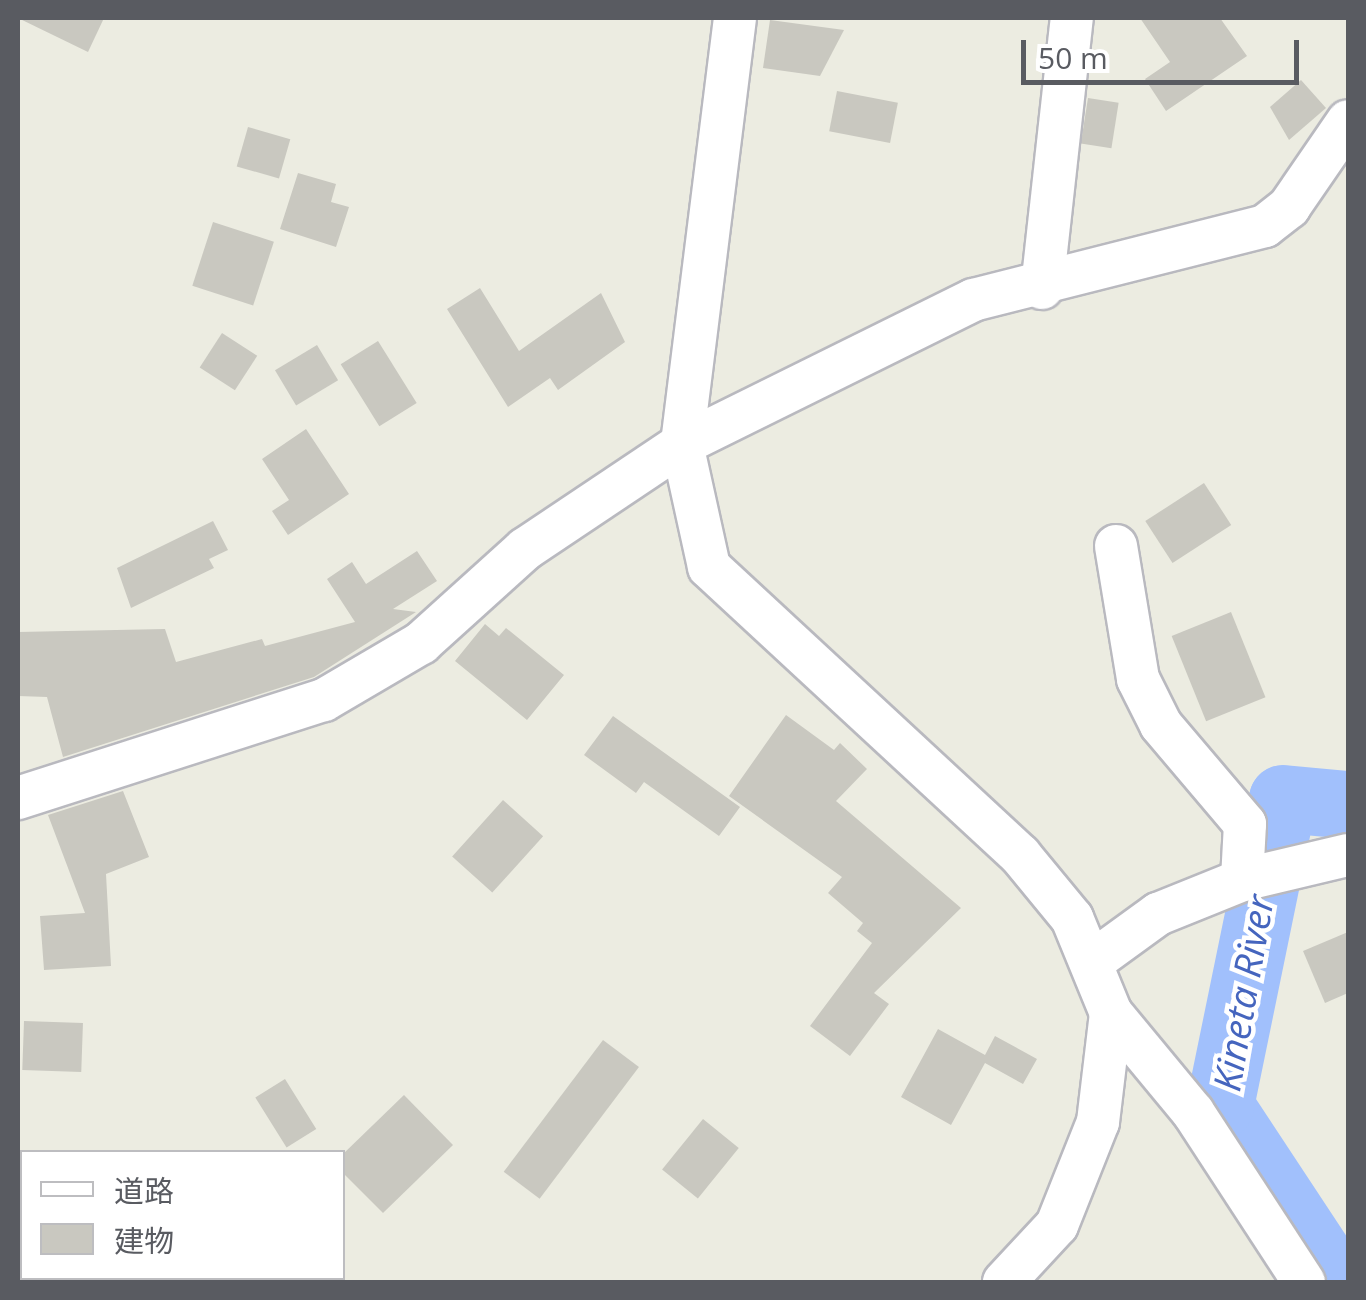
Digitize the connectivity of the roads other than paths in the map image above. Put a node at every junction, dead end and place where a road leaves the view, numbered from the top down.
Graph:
1 (736, 18) edge
2 (1072, 18) edge
3 (1348, 121) edge
4 (1042, 288) junction
5 (682, 444) junction
6 (1116, 546) dead end
7 (18, 798) edge
8 (1348, 855) edge
9 (1259, 875) junction
10 (1096, 959) junction
11 (1111, 1013) junction
12 (1004, 1282) edge
13 (1303, 1282) edge

1 - 5 street
2 - 4 street
3 - 4 street
4 - 5 street
5 - 7 street
5 - 10 street
6 - 9 street
8 - 9 street
9 - 10 street
10 - 11 street
11 - 12 street
11 - 13 street

